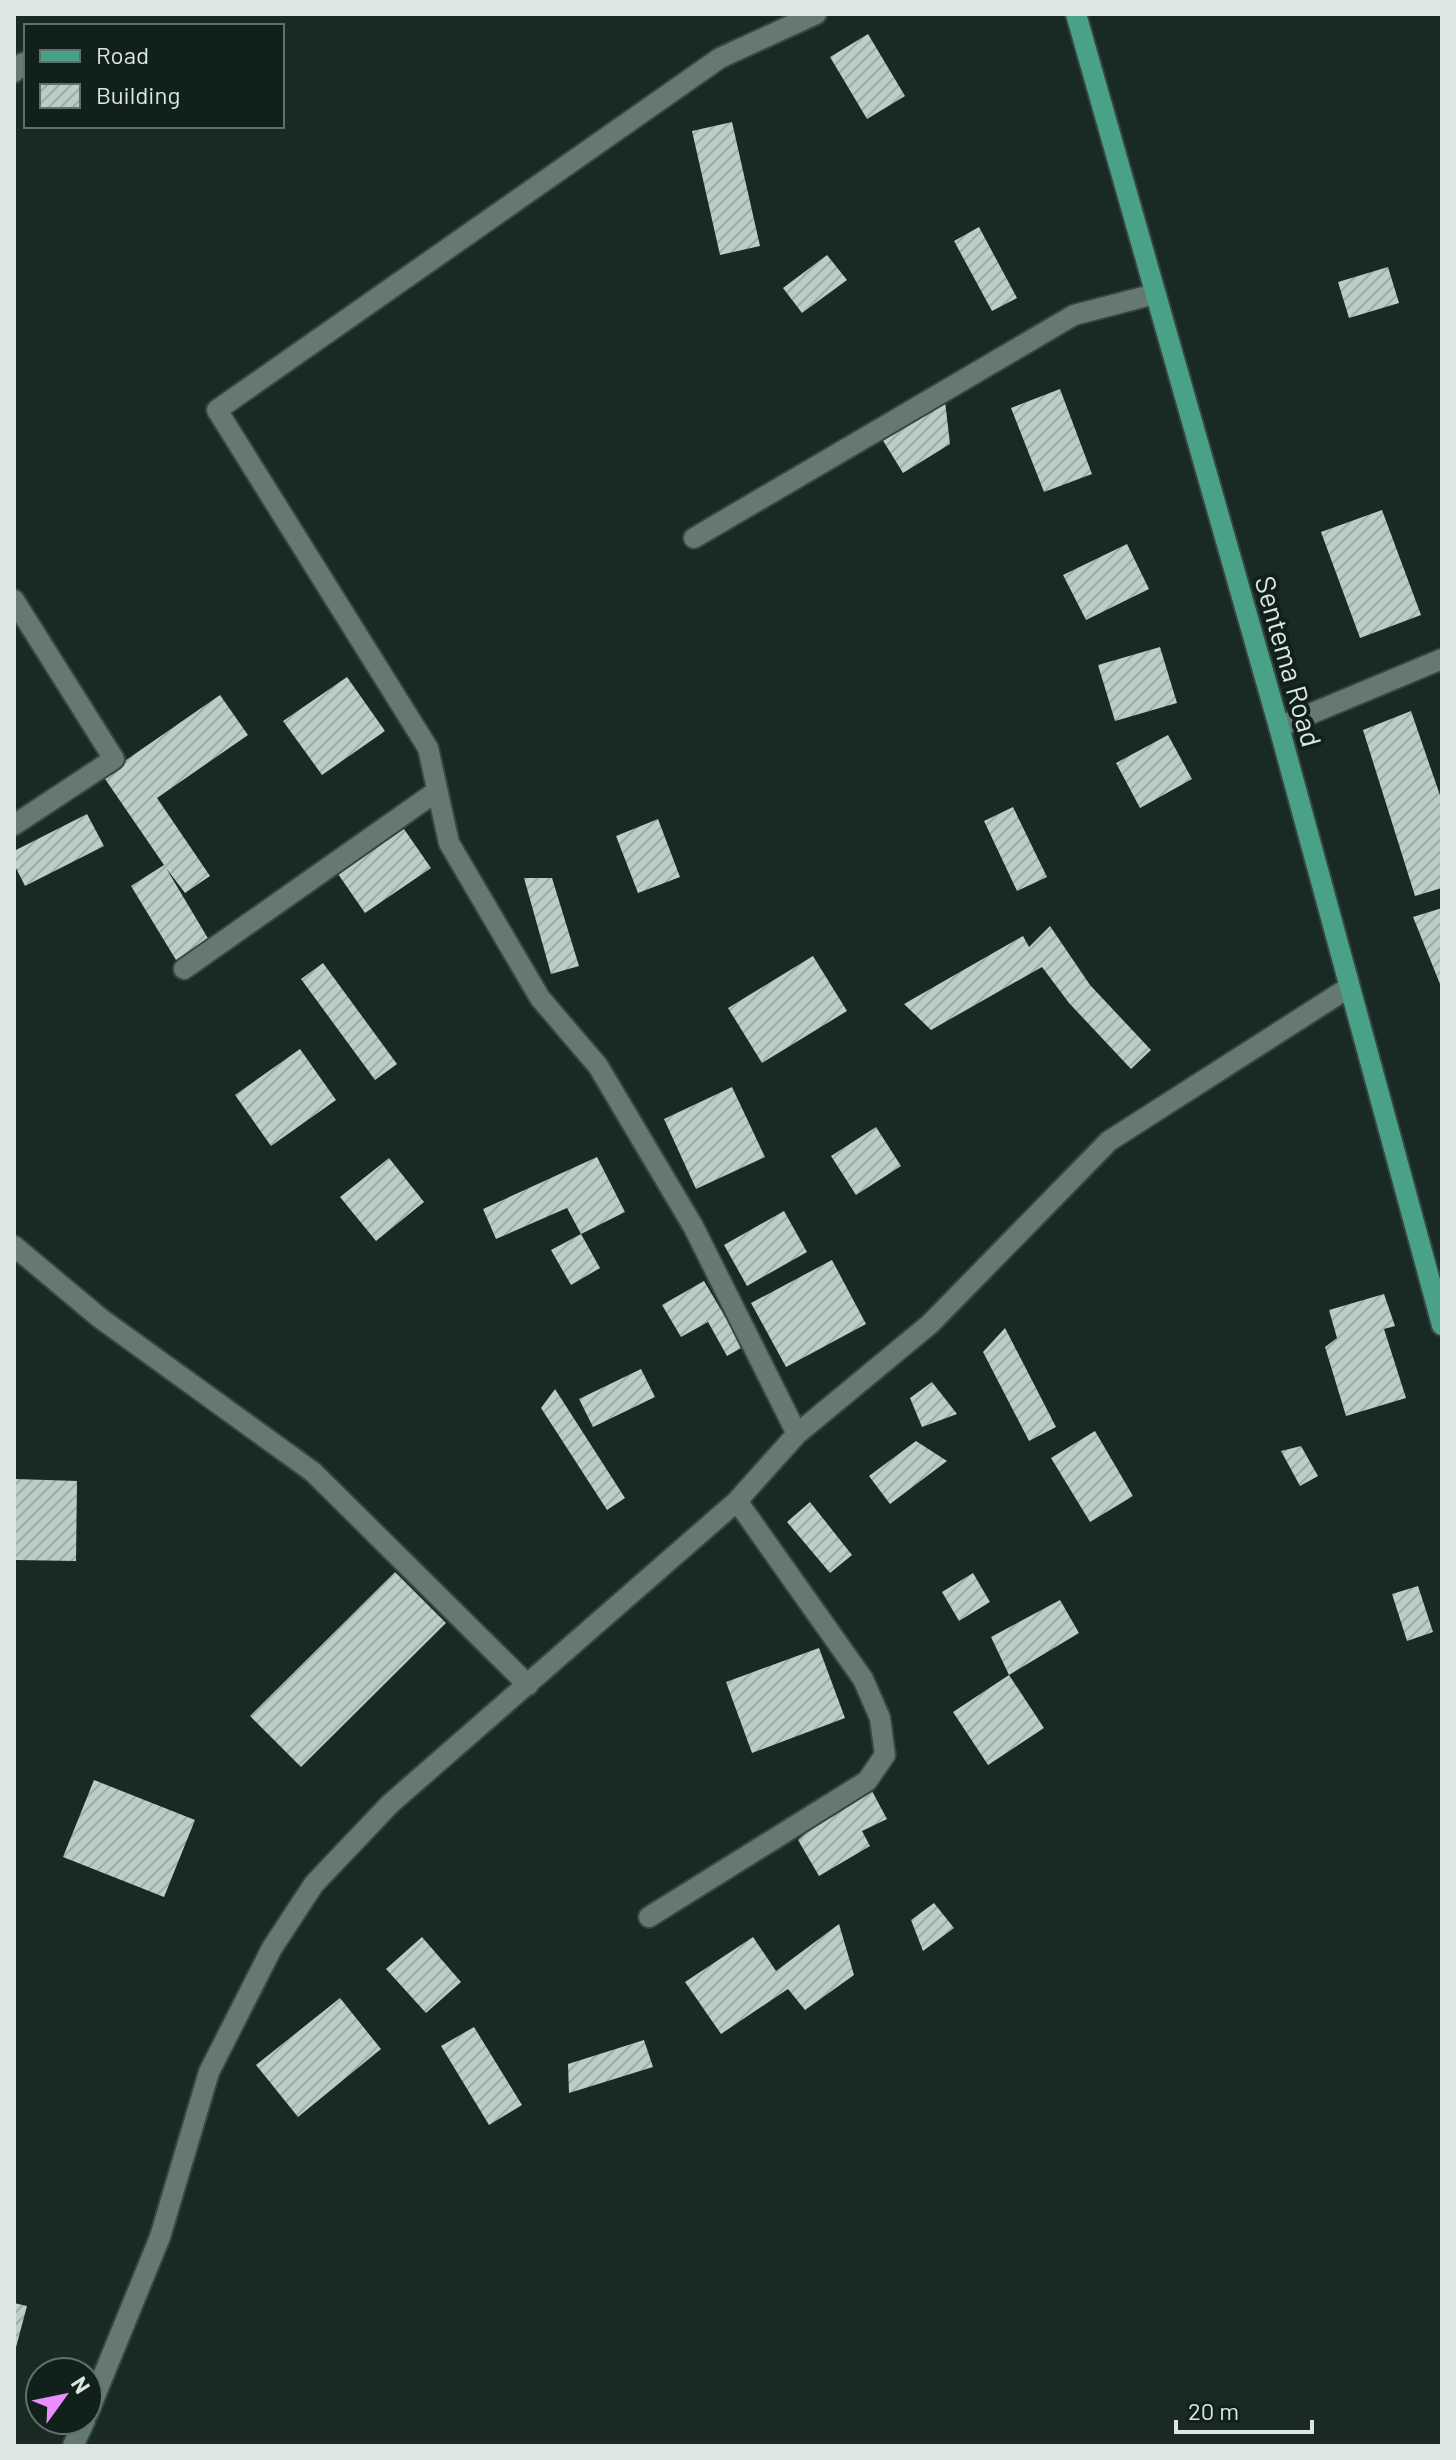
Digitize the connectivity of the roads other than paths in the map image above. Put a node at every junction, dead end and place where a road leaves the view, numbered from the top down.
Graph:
1 (816, 14) edge
2 (1076, 14) edge
3 (1155, 294) junction
4 (694, 538) dead end
5 (14, 600) edge
6 (1442, 659) edge
7 (1279, 727) junction
8 (437, 791) junction
9 (14, 825) edge
10 (184, 969) dead end
11 (1348, 988) junction
12 (14, 1246) edge
13 (1442, 1325) edge
14 (797, 1434) junction
15 (737, 1501) junction
16 (528, 1685) junction
17 (649, 1917) dead end
18 (104, 2374) edge

1 - 8 street
2 - 3 main road, Sentema Road
3 - 4 street
3 - 7 main road, Sentema Road
5 - 9 street
6 - 7 street
7 - 11 main road, Sentema Road
8 - 10 street
8 - 14 street
11 - 13 main road, Sentema Road
11 - 14 street
12 - 16 street
14 - 15 street
15 - 16 street
15 - 17 street
16 - 18 street

